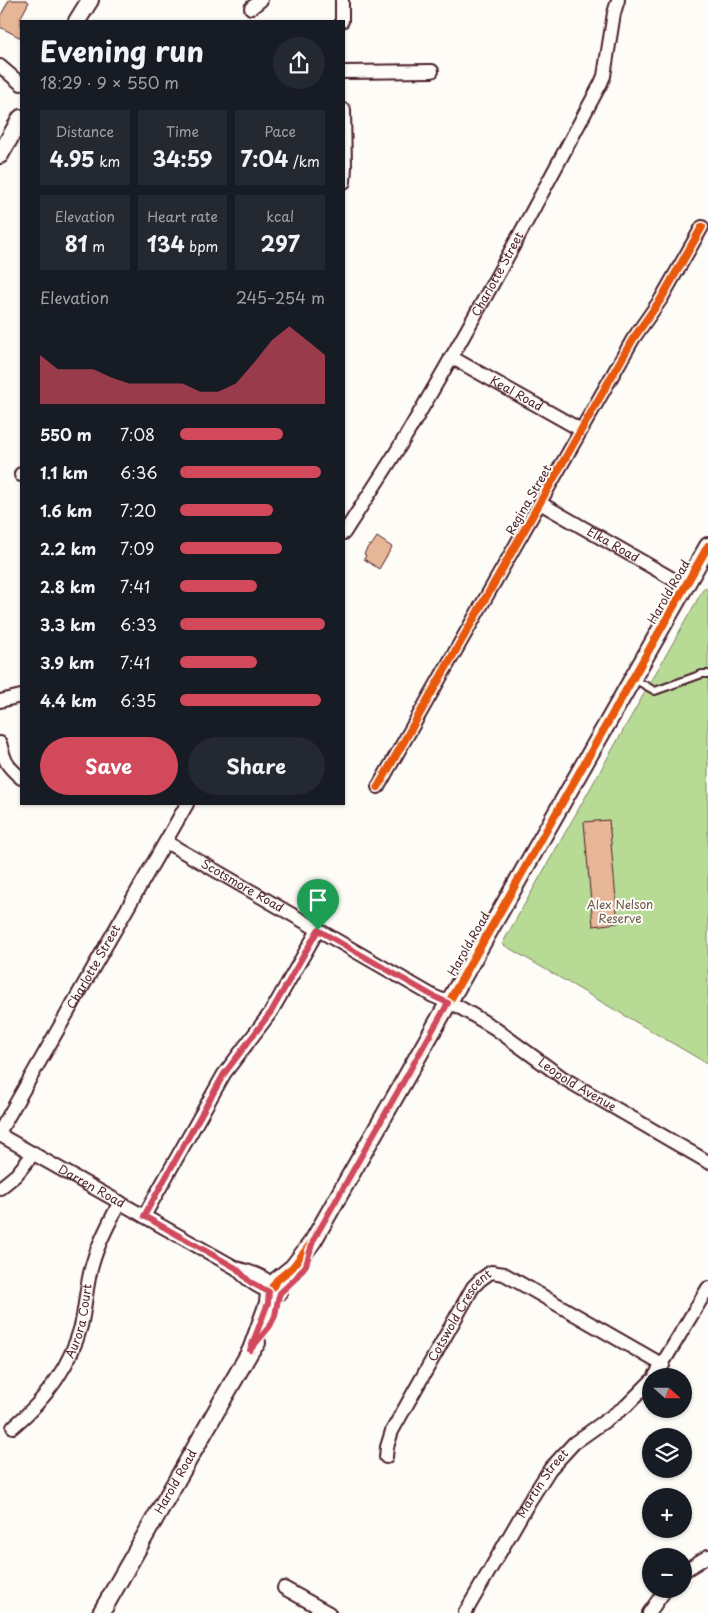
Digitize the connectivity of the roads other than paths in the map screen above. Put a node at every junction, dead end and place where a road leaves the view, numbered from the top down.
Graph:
1 (90, 0) edge
2 (261, 0) edge
3 (342, 0) edge
4 (618, 0) edge
5 (251, 8) dead end
6 (79, 20) edge
7 (342, 20) edge
8 (0, 65) edge
9 (432, 71) dead end
10 (345, 72) edge
11 (20, 73) edge
12 (20, 83) edge
13 (20, 120) edge
14 (0, 155) edge
15 (702, 227) dead end
16 (452, 356) junction
17 (581, 430) junction
18 (540, 503) junction
19 (345, 531) edge
20 (708, 546) edge
21 (686, 586) junction
22 (708, 674) edge
23 (633, 678) junction
24 (20, 696) edge
25 (0, 701) edge
26 (0, 743) edge
27 (20, 777) edge
28 (378, 787) dead end
29 (186, 805) edge
30 (166, 842) junction
31 (318, 930) junction
32 (448, 1003) junction
33 (0, 1133) edge
34 (34, 1154) junction
35 (708, 1162) edge
36 (0, 1188) edge
37 (120, 1202) junction
38 (144, 1216) junction
39 (708, 1288) edge
40 (274, 1290) junction
41 (663, 1365) junction
42 (661, 1368) edge
43 (642, 1390) edge
44 (13, 1427) dead end
45 (386, 1457) dead end
46 (708, 1556) edge
47 (692, 1566) edge
48 (284, 1588) dead end
49 (660, 1598) edge
50 (101, 1613) edge
51 (329, 1613) edge
52 (465, 1613) edge
53 (649, 1613) edge

1 - 6 street
2 - 5 street
3 - 7 street
4 - 16 street, Charlotte Street
8 - 11 street
8 - 12 street
9 - 10 street
13 - 14 street
15 - 17 street, Regina Street
16 - 17 street, Keal Road
16 - 19 street, Charlotte Street
17 - 18 street, Regina Street
18 - 21 street, Elka Road
18 - 28 street, Regina Street
20 - 21 street, Harold Road
21 - 23 street, Harold Road
22 - 23 lane
23 - 32 street, Harold Road
24 - 25 street
26 - 27 street
29 - 30 street, Charlotte Street
30 - 31 street, Scotsmore Road
30 - 33 street, Charlotte Street
31 - 32 street, Scotsmore Road
31 - 38 street
32 - 35 street, Leopold Avenue
32 - 40 street, Harold Road
33 - 34 street, Darren Road
34 - 36 street
34 - 37 street, Darren Road
37 - 38 street, Darren Road
37 - 44 street, Aurora Court
38 - 40 street, Darren Road
39 - 41 street
40 - 50 street, Harold Road
41 - 42 street
41 - 45 street, Cotswold Crescent
43 - 52 street, Martin Street
46 - 47 street
48 - 51 street
49 - 53 street

